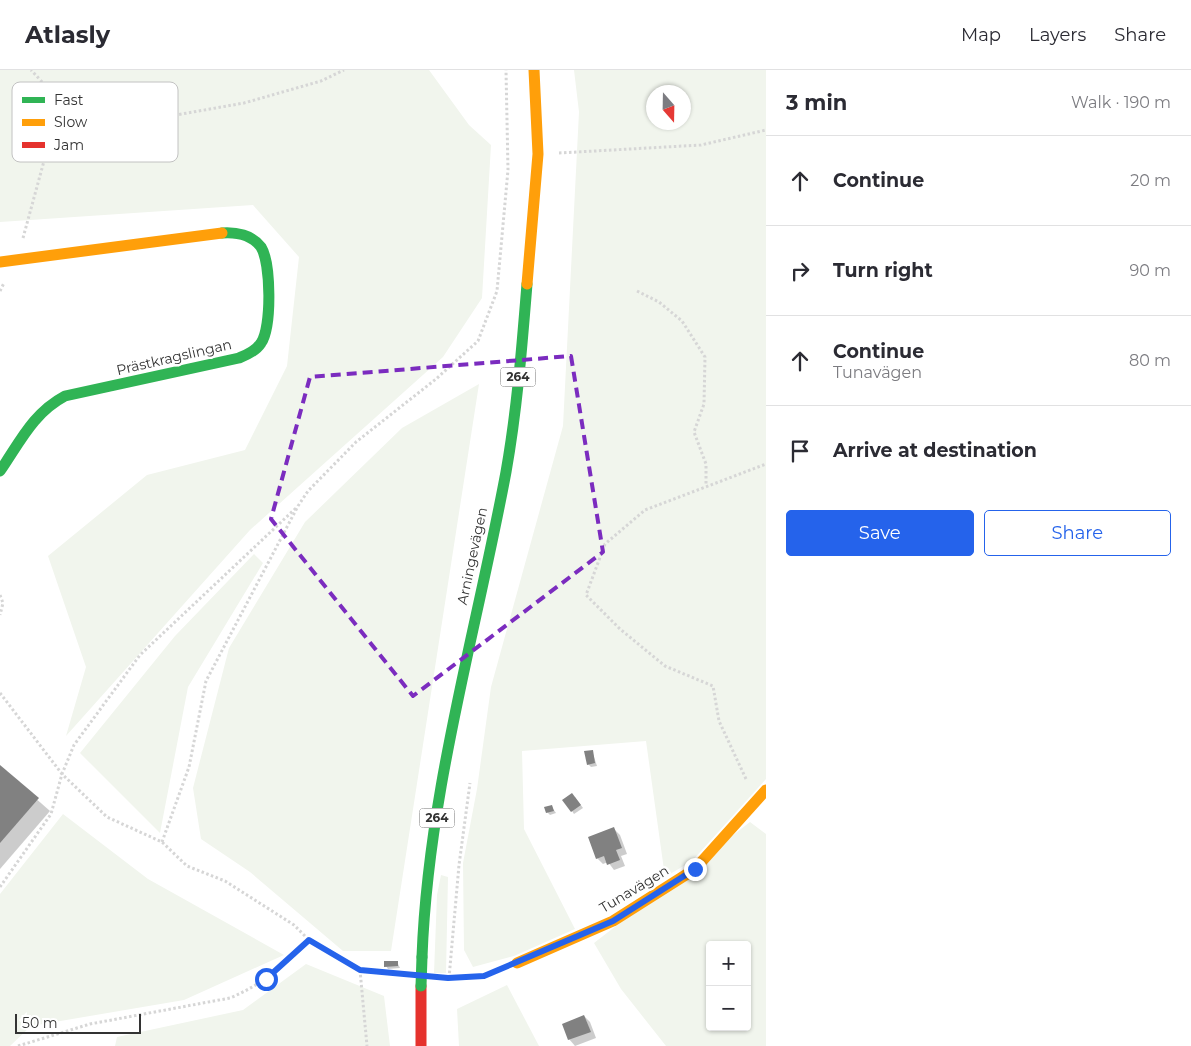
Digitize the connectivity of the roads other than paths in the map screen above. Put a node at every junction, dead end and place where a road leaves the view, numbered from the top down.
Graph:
1 (534, 70) edge
2 (0, 262) edge
3 (0, 472) edge
4 (766, 790) edge
5 (517, 963) road end
6 (421, 1046) edge

1 - 6 main road, Arningevägen / 264, bridge
2 - 3 main road, Prästkragslingan
4 - 5 main road, Tunavägen

